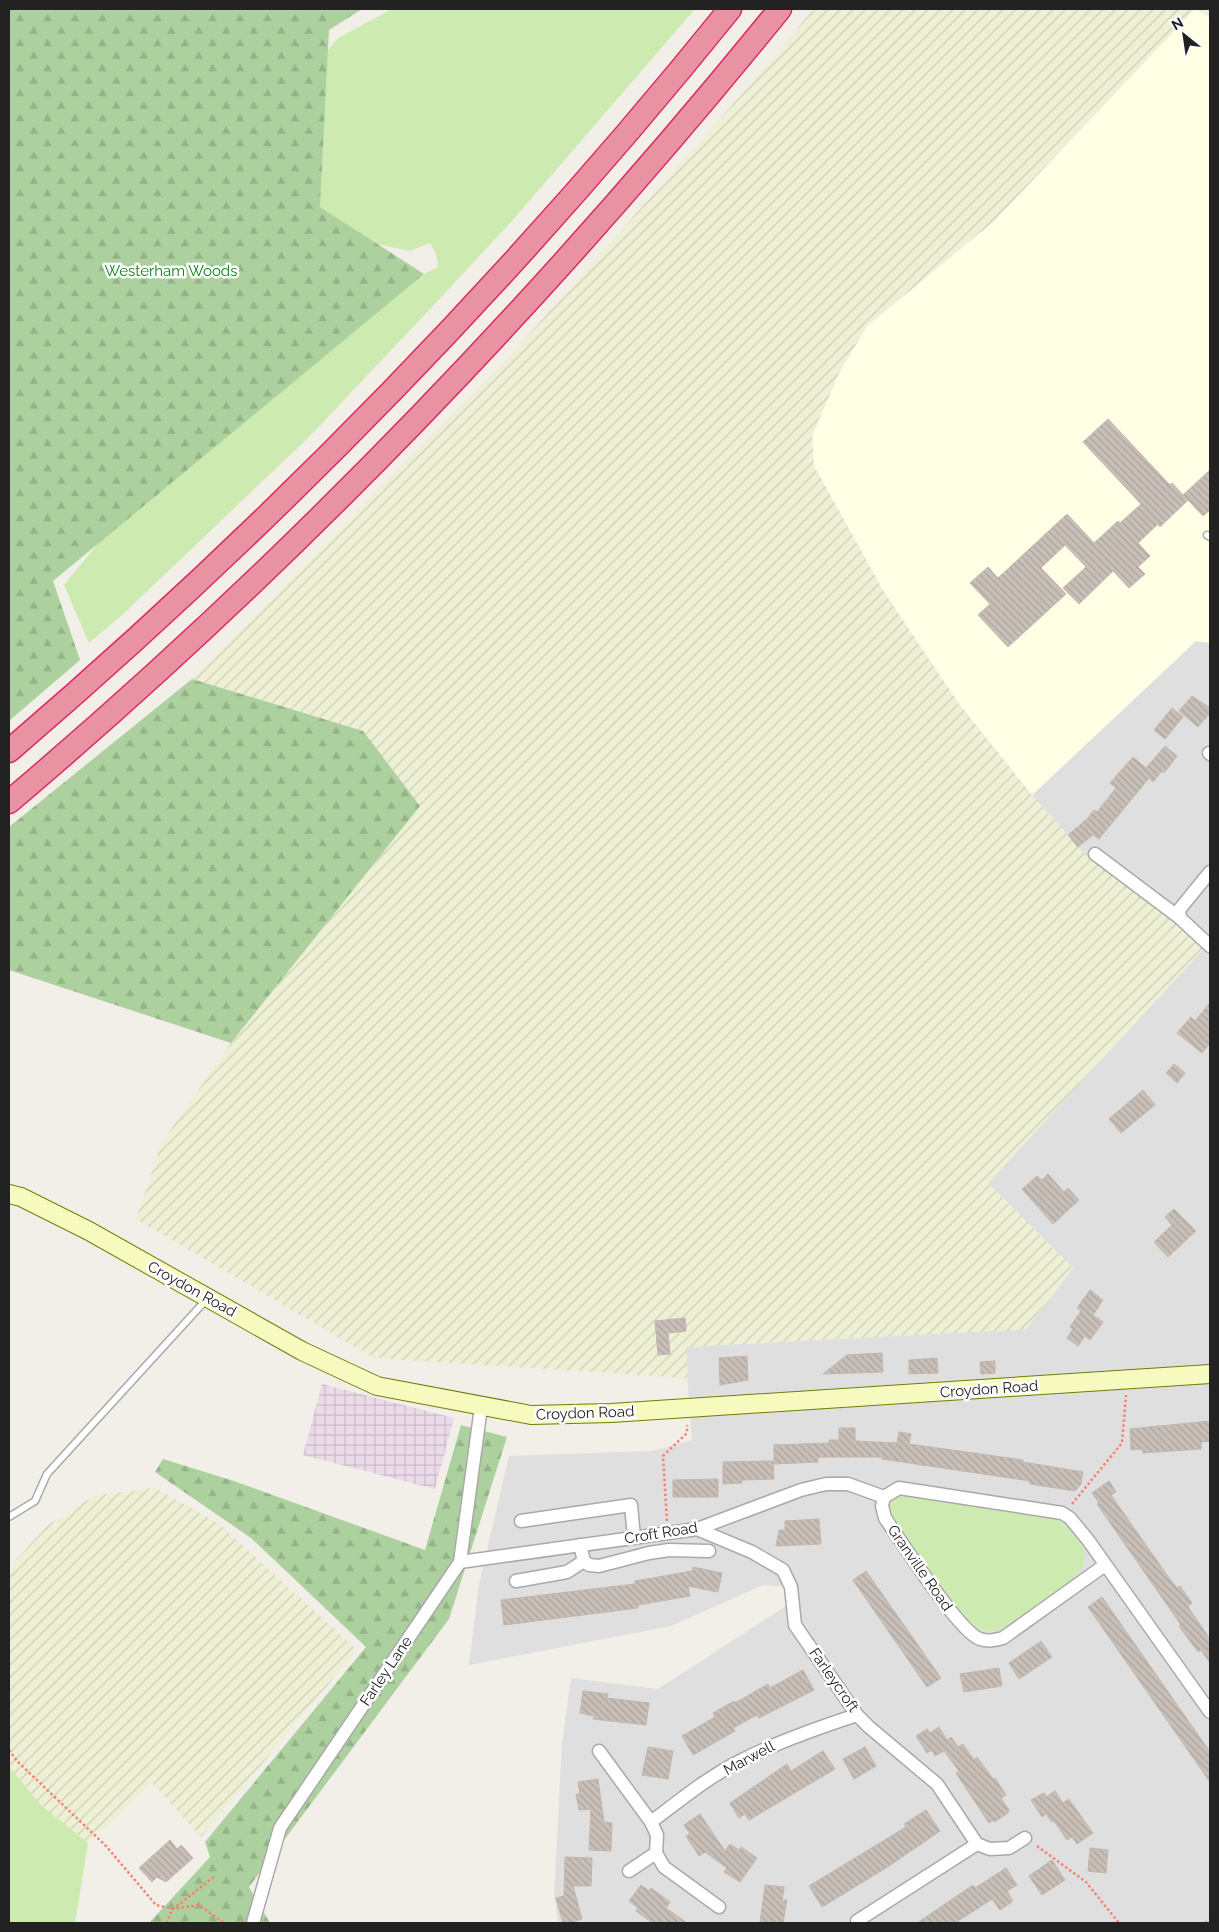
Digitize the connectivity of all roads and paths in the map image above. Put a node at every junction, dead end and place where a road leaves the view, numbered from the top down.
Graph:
1 (730, 9) edge
2 (780, 9) edge
3 (9, 751) edge
4 (9, 802) edge
5 (1094, 854) dead end
6 (1210, 872) edge
7 (1180, 918) junction
8 (1210, 946) edge
9 (9, 1194) edge
10 (208, 1298) junction
11 (1210, 1374) edge
12 (1126, 1380) junction
13 (481, 1407) junction
14 (687, 1408) junction
15 (884, 1497) junction
16 (1063, 1514) junction
17 (9, 1517) edge
18 (520, 1521) dead end
19 (698, 1529) junction
20 (668, 1531) junction
21 (634, 1537) junction
22 (580, 1545) junction
23 (709, 1551) dead end
24 (584, 1561) junction
25 (460, 1562) junction
26 (1105, 1565) junction
27 (516, 1581) dead end
28 (1210, 1712) edge
29 (857, 1714) junction
30 (9, 1750) edge
31 (599, 1751) dead end
32 (651, 1822) junction
33 (1025, 1838) joint
34 (977, 1844) junction
35 (656, 1853) junction
36 (630, 1871) dead end
37 (215, 1876) dead end
38 (719, 1908) dead end
39 (173, 1909) junction
40 (1210, 1920) edge
41 (857, 1921) dead end
42 (166, 1923) edge
43 (224, 1923) edge
44 (253, 1923) edge
45 (1119, 1923) edge
46 (1205, 1923) edge

1 - 3 highway
2 - 4 highway
5 - 7 street
6 - 7 street
7 - 8 street
9 - 10 main road, Croydon Road
10 - 13 main road, Croydon Road
10 - 17 lane
11 - 12 main road, Croydon Road
12 - 14 main road, Croydon Road
12 - 16 path
13 - 14 main road, Croydon Road
13 - 25 street, Farley Lane
14 - 20 path
15 - 16 street
15 - 19 street, Croft Road
15 - 26 street, Granville Road
16 - 26 street
18 - 21 street
19 - 20 street, Croft Road
19 - 29 street, Farleycroft
20 - 21 street, Croft Road
21 - 22 street, Croft Road
22 - 24 street
22 - 25 street, Croft Road
23 - 24 street
24 - 27 street
25 - 44 street, Farley Lane
26 - 28 street
29 - 32 street, Marwell
29 - 34 street, Farleycroft
30 - 39 path
31 - 32 street
32 - 35 street
33 - 34 street
33 - 45 path
34 - 41 street
35 - 36 street
35 - 38 street
37 - 39 path
39 - 42 path
39 - 43 path
40 - 46 path

